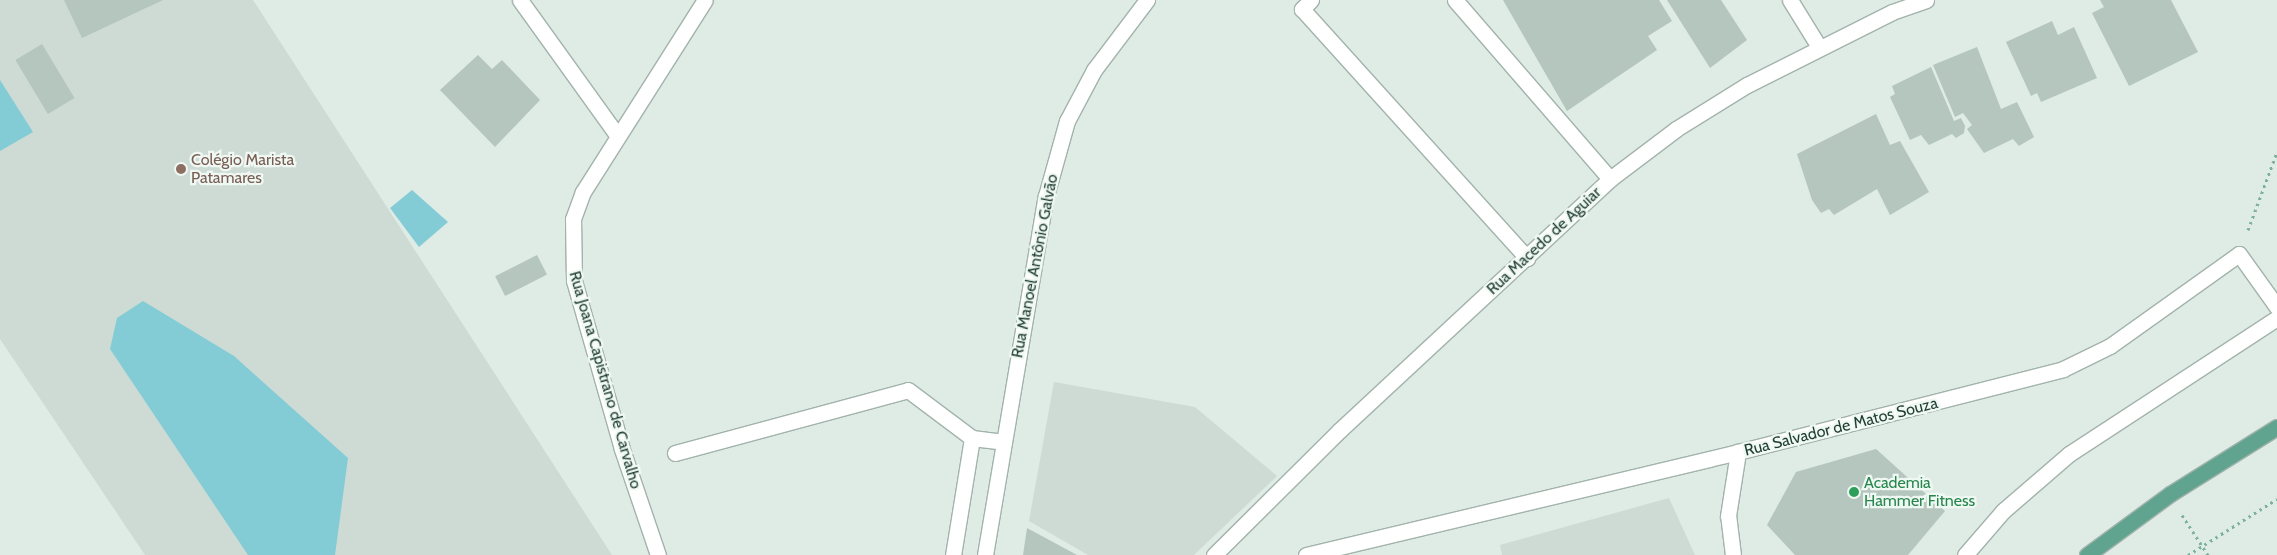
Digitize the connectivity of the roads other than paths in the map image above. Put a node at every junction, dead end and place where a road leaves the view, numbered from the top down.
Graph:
1 (520, 0) edge
2 (705, 0) edge
3 (1147, 0) edge
4 (1311, 0) edge
5 (1455, 0) edge
6 (1790, 0) edge
7 (1926, 0) edge
8 (1819, 47) junction
9 (618, 135) junction
10 (1610, 179) junction
11 (1526, 258) junction
12 (2277, 307) edge
13 (2277, 318) edge
14 (2277, 427) edge
15 (972, 438) junction
16 (1004, 442) junction
17 (1738, 452) junction
18 (675, 453) dead end
19 (658, 555) edge
20 (953, 555) edge
21 (985, 555) edge
22 (1214, 555) edge
23 (1306, 555) edge
24 (1733, 555) edge
25 (1965, 555) edge
26 (2088, 555) edge

1 - 9 street
2 - 9 street, Rua Joana Capistrano de Carvalho
3 - 16 street, Rua Manoel Antônio Galvão
4 - 11 street
5 - 10 street
6 - 8 street
7 - 8 street, Rua Macedo de Aguiar
8 - 10 street, Rua Macedo de Aguiar
9 - 19 street, Rua Joana Capistrano de Carvalho
10 - 11 street, Rua Macedo de Aguiar
11 - 22 street, Rua Macedo de Aguiar
12 - 17 street, Rua Salvador de Matos Souza
13 - 25 street
14 - 26 main road
15 - 16 street
15 - 18 street
15 - 20 street
16 - 21 street, Rua Manoel Antônio Galvão
17 - 23 street, Rua Salvador de Matos Souza
17 - 24 street

